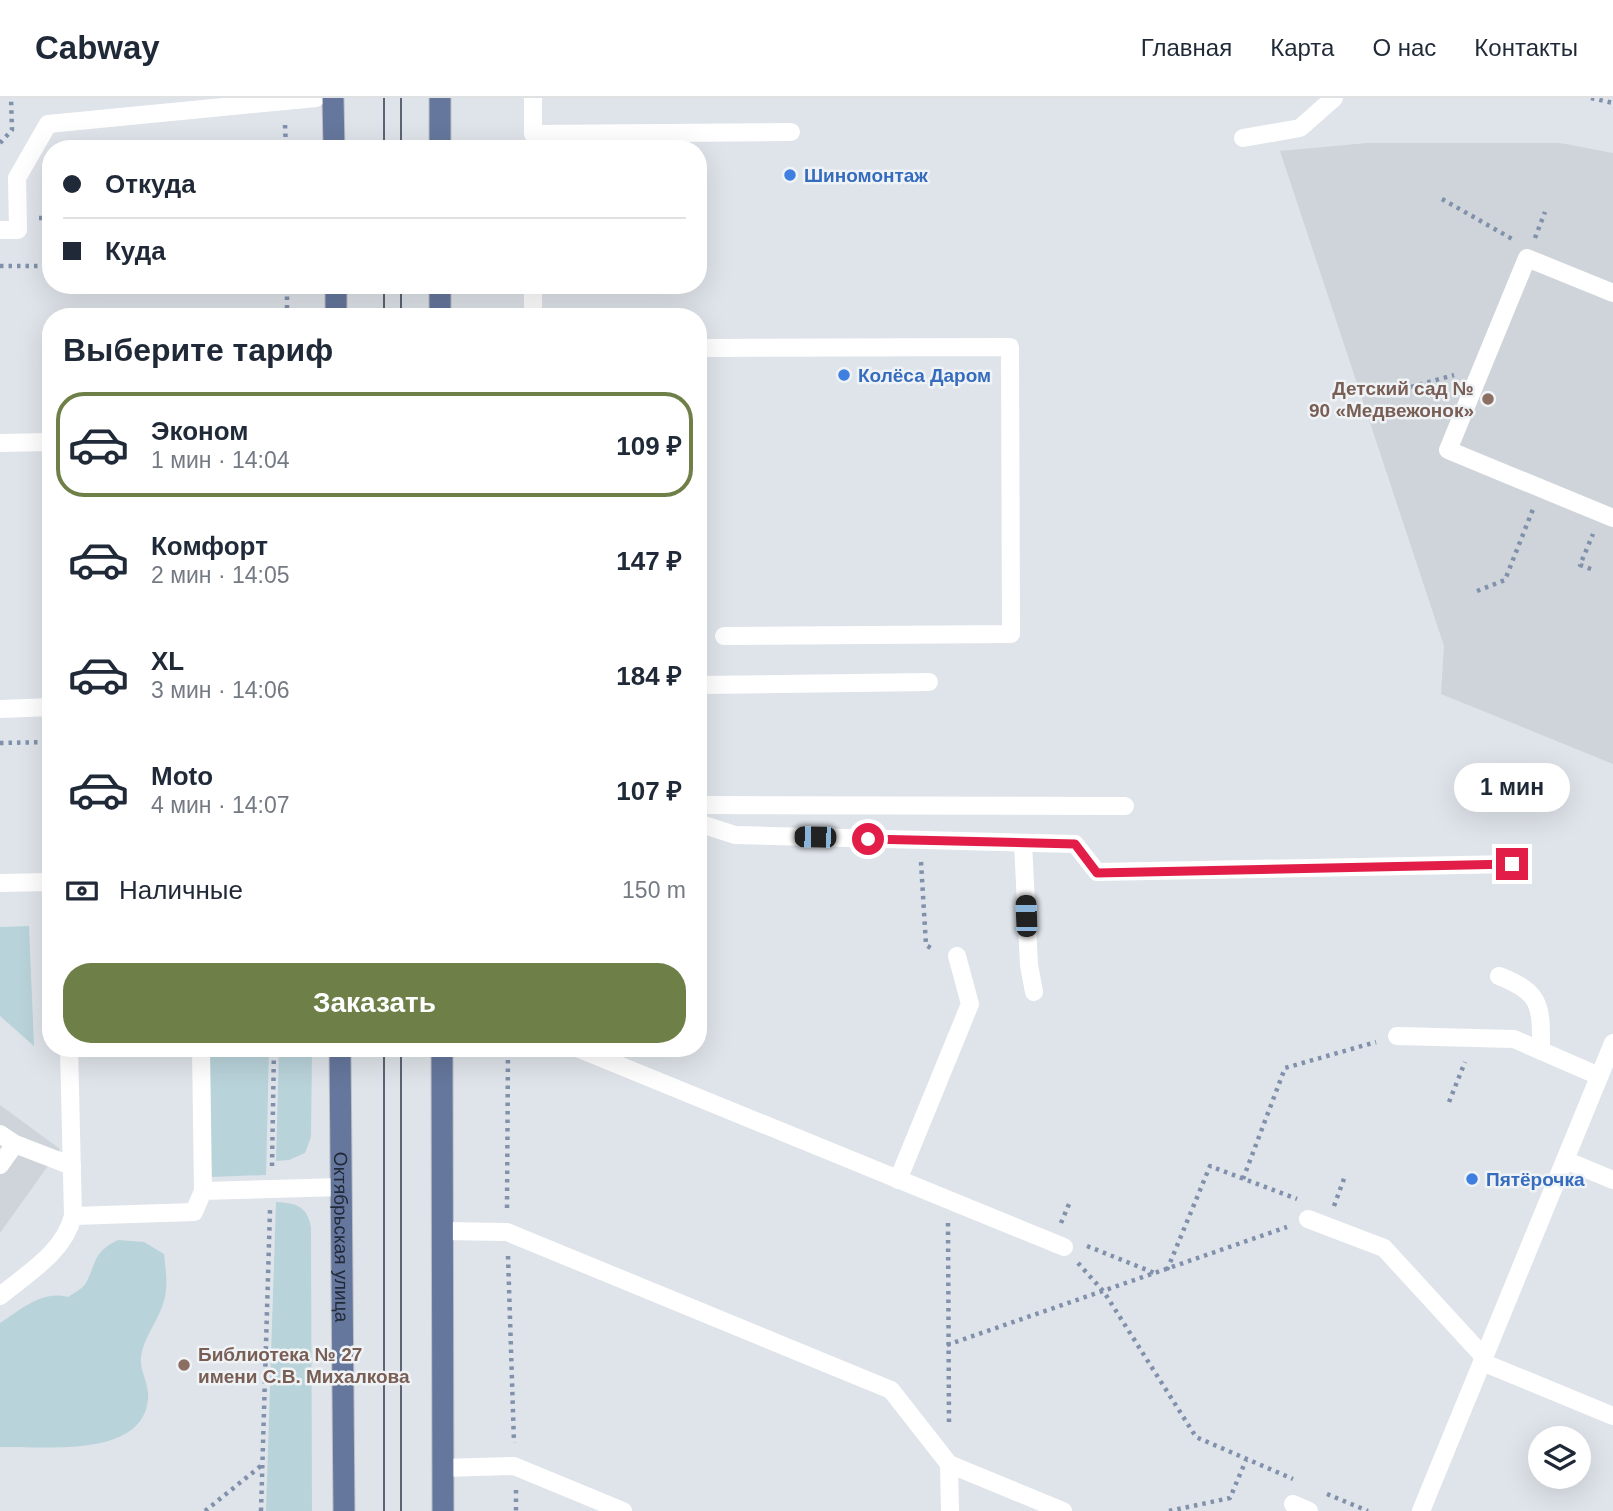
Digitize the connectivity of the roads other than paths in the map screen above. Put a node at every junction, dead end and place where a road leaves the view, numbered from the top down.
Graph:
1 (316, 98) edge
2 (333, 98) edge
3 (440, 98) edge
4 (533, 98) edge
5 (1334, 98) edge
6 (139, 106) edge
7 (791, 132) dead end
8 (1244, 138) dead end
9 (334, 140) edge
10 (440, 140) edge
11 (533, 140) edge
12 (562, 140) edge
13 (8, 178) edge
14 (0, 230) edge
15 (1613, 293) edge
16 (707, 348) edge
17 (42, 442) edge
18 (0, 443) edge
19 (1607, 516) edge
20 (724, 636) dead end
21 (929, 682) dead end
22 (707, 685) edge
23 (42, 707) edge
24 (0, 709) edge
25 (707, 805) edge
26 (1125, 806) dead end
27 (707, 826) edge
28 (1023, 843) junction
29 (1512, 864) dead end
30 (42, 882) edge
31 (0, 883) edge
32 (957, 956) road end
33 (1499, 976) dead end
34 (1034, 992) dead end
35 (1397, 1037) road end
36 (1613, 1043) edge
37 (1541, 1051) junction
38 (69, 1057) edge
39 (201, 1057) edge
40 (340, 1057) edge
41 (442, 1057) edge
42 (599, 1057) edge
43 (1599, 1076) junction
44 (7, 1139) edge
45 (1566, 1160) junction
46 (0, 1165) edge
47 (72, 1166) junction
48 (898, 1180) junction
49 (1613, 1180) edge
50 (341, 1187) junction
51 (203, 1191) junction
52 (1307, 1211) road end
53 (73, 1216) junction
54 (442, 1231) junction
55 (1064, 1247) dead end
56 (0, 1296) edge
57 (1483, 1359) junction
58 (1613, 1416) edge
59 (949, 1464) junction
60 (443, 1468) junction
61 (344, 1511) edge
62 (443, 1511) edge
63 (623, 1511) edge
64 (950, 1511) edge
65 (1063, 1511) edge
66 (1421, 1511) edge

1 - 6 lane
2 - 9 main road
3 - 10 main road
4 - 11 lane
5 - 8 lane
6 - 13 lane
7 - 12 lane
13 - 14 lane
15 - 19 lane
16 - 20 lane
17 - 18 lane
21 - 22 lane
23 - 24 lane
25 - 26 lane
27 - 28 lane
28 - 29 lane
28 - 34 lane
30 - 31 lane
32 - 48 lane
33 - 37 lane
35 - 37 lane
36 - 43 lane
37 - 43 lane
38 - 47 lane
39 - 51 lane
40 - 50 main road, Октябрьская улица
41 - 54 main road
42 - 48 lane
43 - 45 lane
44 - 46 lane
44 - 47 lane
45 - 49 lane
45 - 57 lane
47 - 53 lane
48 - 55 lane
50 - 51 lane
50 - 61 main road, Октябрьская улица
51 - 53 lane
52 - 57 lane
53 - 56 lane
54 - 59 lane
54 - 60 main road
57 - 58 lane
57 - 66 lane
59 - 64 lane
59 - 65 lane
60 - 62 main road
60 - 63 lane

